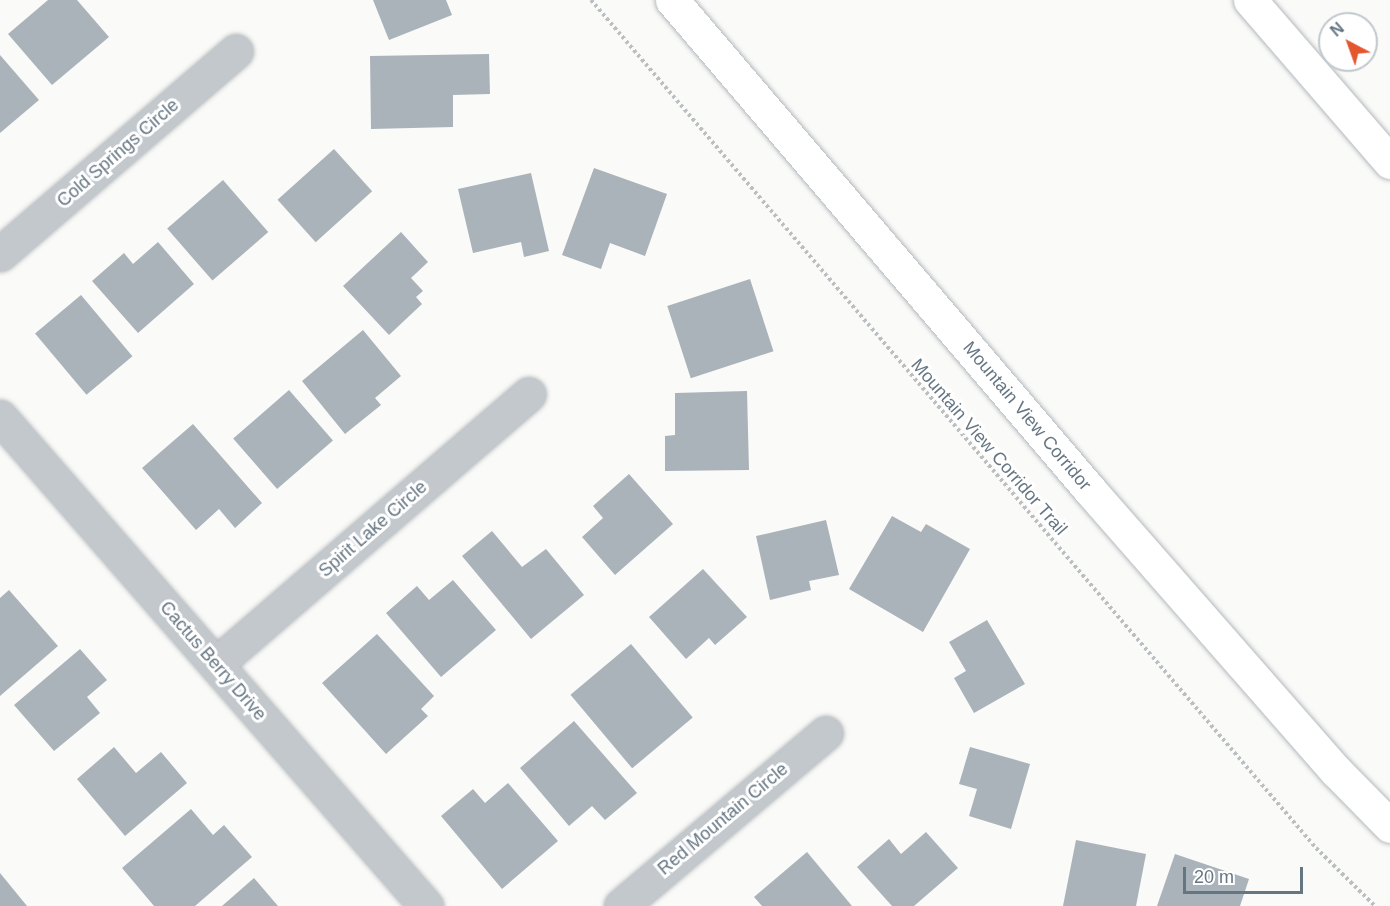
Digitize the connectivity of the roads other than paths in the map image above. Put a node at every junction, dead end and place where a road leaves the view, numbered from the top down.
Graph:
1 (672, 0) edge
2 (1250, 0) edge
3 (236, 51) dead end
4 (1390, 162) edge
5 (0, 254) edge
6 (530, 394) dead end
7 (0, 417) edge
8 (216, 664) junction
9 (826, 733) dead end
10 (1390, 826) edge
11 (426, 906) edge
12 (621, 906) edge

1 - 10 highway, Mountain View Corridor
2 - 4 highway
3 - 5 street, Cold Springs Circle
6 - 8 street, Spirit Lake Circle
7 - 8 street, Cactus Berry Drive
8 - 11 street, Cactus Berry Drive
9 - 12 street, Red Mountain Circle

